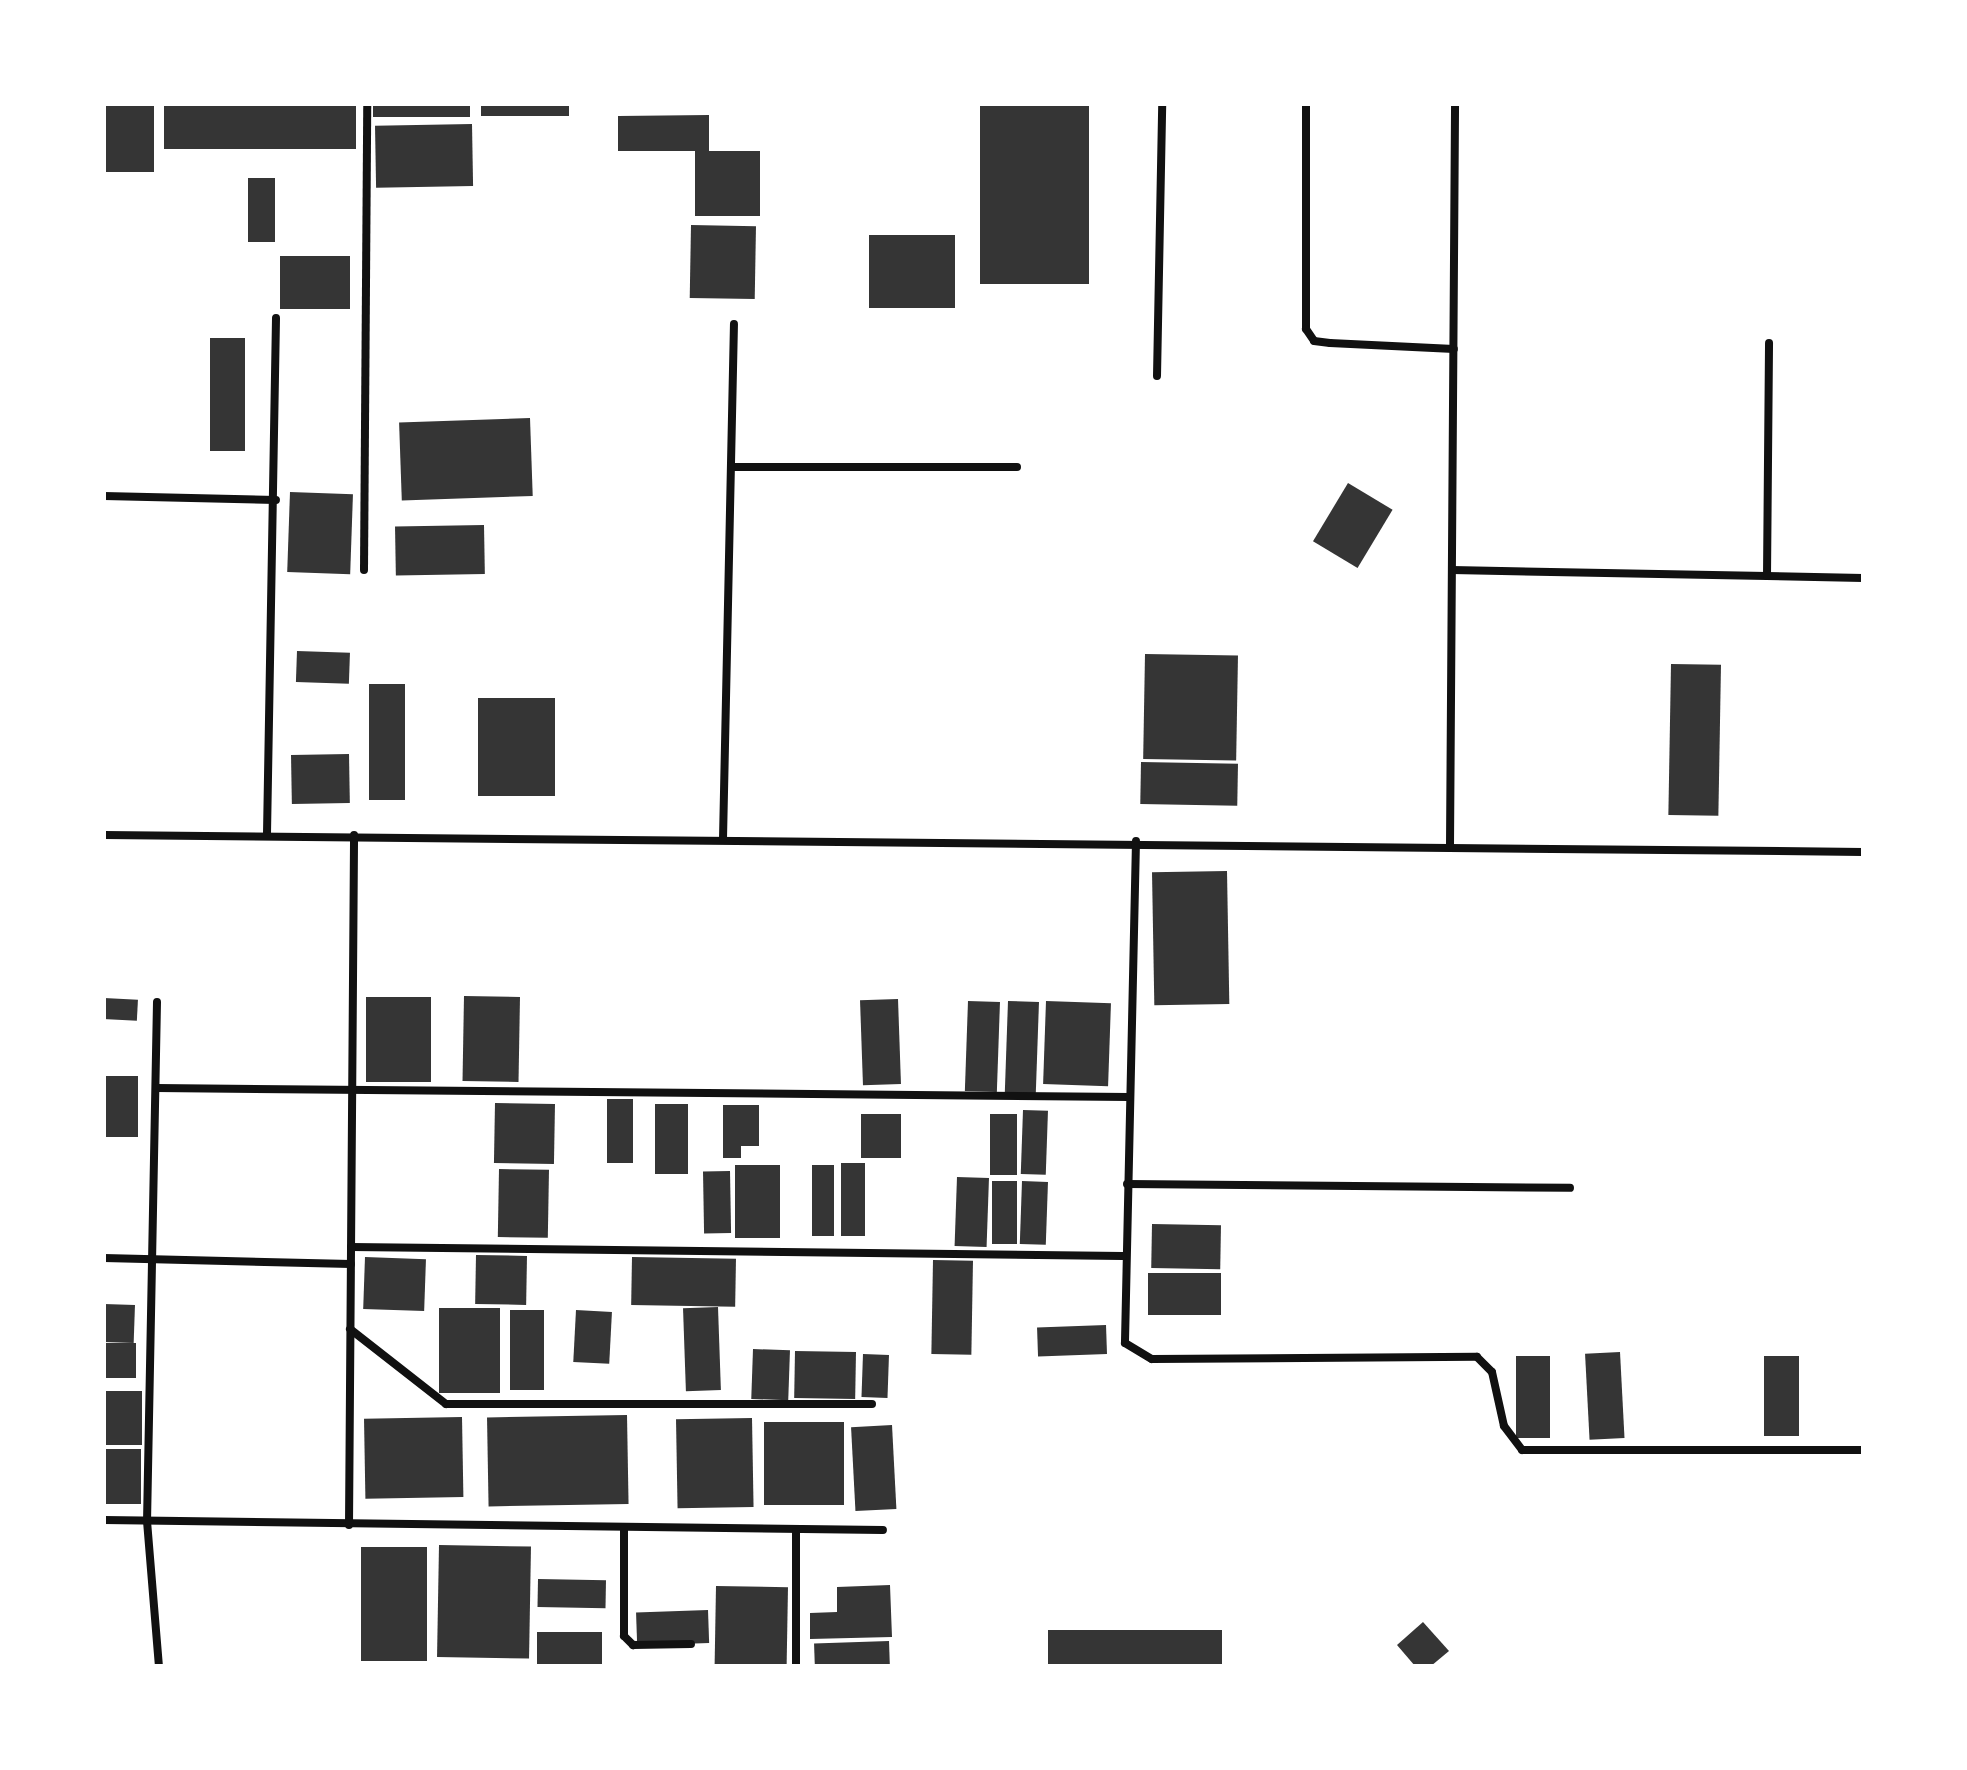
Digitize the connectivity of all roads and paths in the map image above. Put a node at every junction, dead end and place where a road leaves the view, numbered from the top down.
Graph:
1 (367, 104) edge
2 (1162, 104) edge
3 (1306, 104) edge
4 (1455, 104) edge
5 (276, 318) dead end
6 (734, 324) dead end
7 (1769, 343) dead end
8 (1454, 349) junction
9 (1157, 376) dead end
10 (731, 467) junction
11 (1017, 467) dead end
12 (104, 496) edge
13 (276, 500) junction
14 (364, 570) dead end
15 (1452, 570) junction
16 (1767, 576) junction
17 (1863, 578) edge
18 (267, 834) junction
19 (104, 835) edge
20 (354, 835) junction
21 (723, 839) junction
22 (1136, 841) junction
23 (1450, 846) junction
24 (1863, 852) edge
25 (157, 1002) dead end
26 (156, 1088) junction
27 (350, 1089) junction
28 (1129, 1097) junction
29 (1127, 1184) junction
30 (1570, 1188) dead end
31 (351, 1247) junction
32 (1123, 1256) junction
33 (152, 1257) junction
34 (104, 1258) edge
35 (351, 1264) junction
36 (350, 1329) junction
37 (872, 1404) dead end
38 (1863, 1450) edge
39 (104, 1520) edge
40 (147, 1521) junction
41 (349, 1525) junction
42 (624, 1529) junction
43 (883, 1530) dead end
44 (796, 1532) junction
45 (691, 1644) dead end
46 (159, 1666) edge
47 (796, 1666) edge

1 - 14 street
2 - 9 street
3 - 8 street
4 - 8 street
5 - 13 street
6 - 10 street
7 - 16 street
8 - 15 street
10 - 11 street
10 - 21 street
12 - 13 street
13 - 18 street
15 - 16 street
15 - 23 street
16 - 17 street
18 - 19 street
18 - 20 street
20 - 21 street
20 - 27 street
21 - 22 street
22 - 23 street
22 - 28 street
23 - 24 street
25 - 26 street
26 - 27 street
26 - 33 street
27 - 28 street
27 - 31 street
28 - 29 street
29 - 30 street
29 - 32 street
31 - 32 street
31 - 35 street
32 - 38 street
33 - 34 street
33 - 35 street
33 - 40 street
35 - 36 street
36 - 37 street
36 - 41 street
39 - 40 street
40 - 41 street
40 - 46 street
41 - 42 street
42 - 44 street
42 - 45 street
43 - 44 street
44 - 47 street

